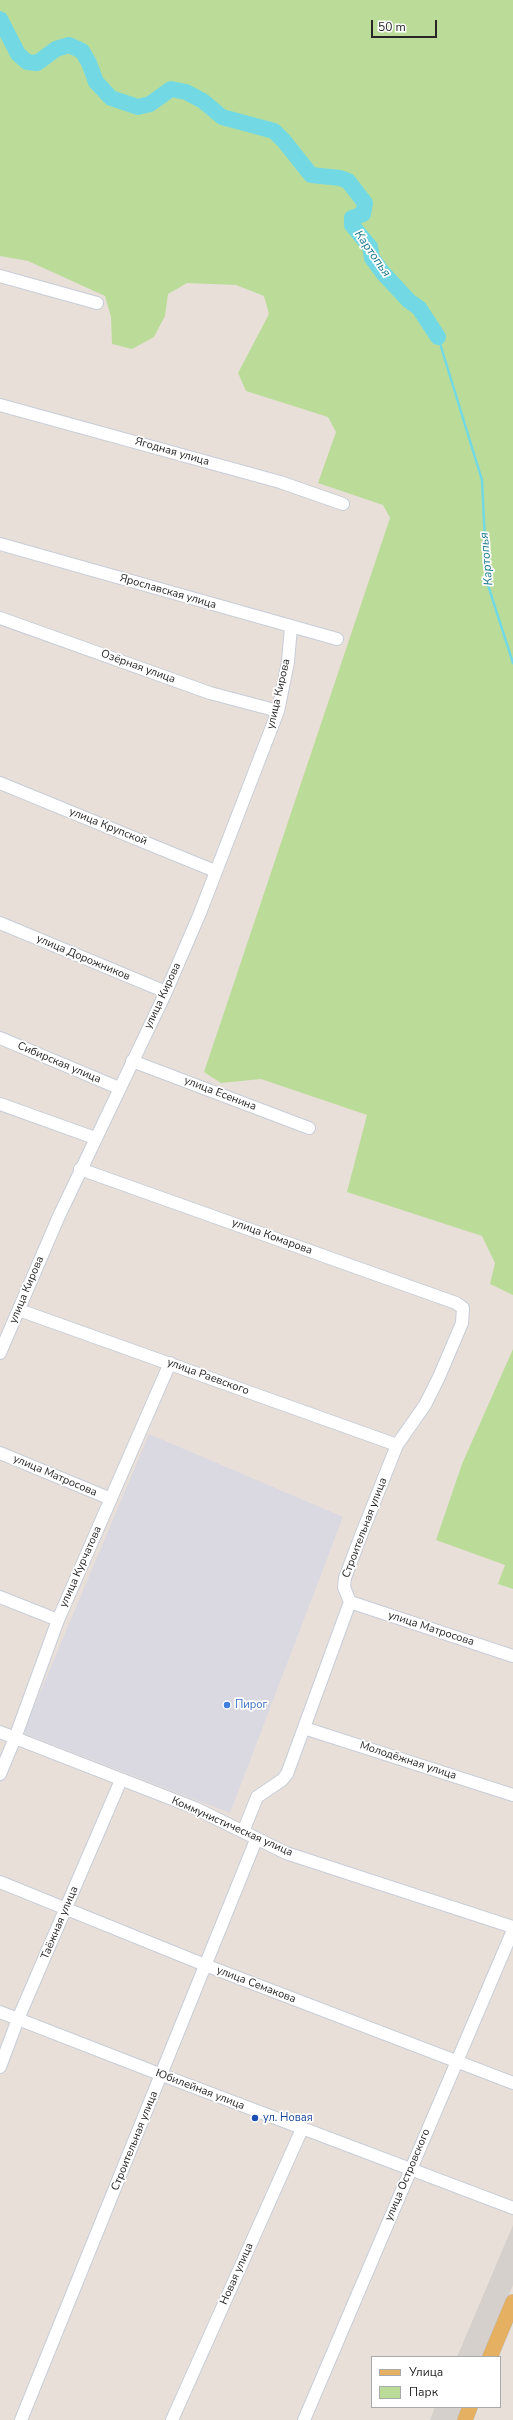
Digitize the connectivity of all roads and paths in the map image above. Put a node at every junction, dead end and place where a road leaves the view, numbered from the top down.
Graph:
1 (0, 276) edge
2 (97, 303) dead end
3 (0, 405) edge
4 (342, 504) dead end
5 (0, 544) edge
6 (0, 618) edge
7 (291, 627) junction
8 (337, 639) dead end
9 (278, 711) junction
10 (0, 783) edge
11 (215, 871) junction
12 (0, 924) edge
13 (166, 992) junction
14 (0, 1038) edge
15 (132, 1061) junction
16 (119, 1088) junction
17 (0, 1104) edge
18 (309, 1128) dead end
19 (95, 1138) junction
20 (80, 1169) junction
21 (463, 1308) joint
22 (19, 1310) junction
23 (0, 1352) edge
24 (170, 1363) junction
25 (397, 1445) junction
26 (0, 1453) edge
27 (111, 1499) junction
28 (0, 1597) edge
29 (350, 1602) junction
30 (58, 1620) junction
31 (513, 1656) edge
32 (304, 1728) junction
33 (0, 1732) edge
34 (15, 1738) junction
35 (0, 1774) edge
36 (121, 1780) junction
37 (513, 1795) edge
38 (243, 1832) junction
39 (256, 1840) junction
40 (0, 1882) edge
41 (67, 1909) junction
42 (513, 1929) edge
43 (205, 1965) junction
44 (0, 2012) edge
45 (18, 2019) junction
46 (457, 2062) junction
47 (0, 2067) edge
48 (162, 2076) junction
49 (513, 2083) edge
50 (302, 2129) junction
51 (410, 2169) junction
52 (513, 2208) edge
53 (513, 2302) edge
54 (490, 2356) edge
55 (470, 2408) edge
56 (21, 2420) edge
57 (172, 2420) edge
58 (304, 2420) edge
59 (465, 2420) edge

1 - 2 street
3 - 4 street, Ягодная улица
5 - 7 street, Ярославская улица
6 - 9 street, Озёрная улица
7 - 8 street, Ярославская улица
7 - 9 street, улица Кирова
9 - 11 street, улица Кирова
10 - 11 street, улица Крупской
11 - 13 street, улица Кирова
12 - 13 street, улица Дорожников
13 - 15 street, улица Кирова
14 - 16 street, Сибирская улица
15 - 16 street, улица Кирова
15 - 18 street, улица Есенина
16 - 19 street, улица Кирова
17 - 19 street
19 - 20 street, улица Кирова
20 - 21 street, улица Комарова
20 - 22 street, улица Кирова
21 - 25 street, Строительная улица
22 - 23 street, улица Кирова
22 - 24 street, улица Раевского
24 - 25 street, улица Раевского
24 - 27 street, улица Курчатова
25 - 29 street, Строительная улица
26 - 27 street, улица Матросова
27 - 30 street, улица Курчатова
28 - 30 street
29 - 31 street, улица Матросова
29 - 32 street
30 - 34 street, улица Курчатова
32 - 37 street, Молодёжная улица
32 - 38 street
33 - 34 street, Коммунистическая улица
34 - 35 street, улица Курчатова
34 - 36 street, Коммунистическая улица
36 - 38 street, Коммунистическая улица
36 - 41 street, Таёжная улица
38 - 39 street, Коммунистическая улица
39 - 42 street, Коммунистическая улица
39 - 43 street, Строительная улица
40 - 41 street, улица Семакова
41 - 43 street, улица Семакова
41 - 45 street, Таёжная улица
42 - 46 street, улица Островского
43 - 46 street, улица Семакова
43 - 48 street, Строительная улица
44 - 45 street, Юбилейная улица
45 - 47 street, Таёжная улица
45 - 48 street, Юбилейная улица
46 - 49 street, улица Семакова
46 - 51 street, улица Островского
48 - 50 street, Юбилейная улица
48 - 56 street, Строительная улица
50 - 51 street, Юбилейная улица
50 - 57 street, Новая улица
51 - 52 street, Юбилейная улица
51 - 58 street, улица Островского
53 - 54 main road
55 - 59 main road

